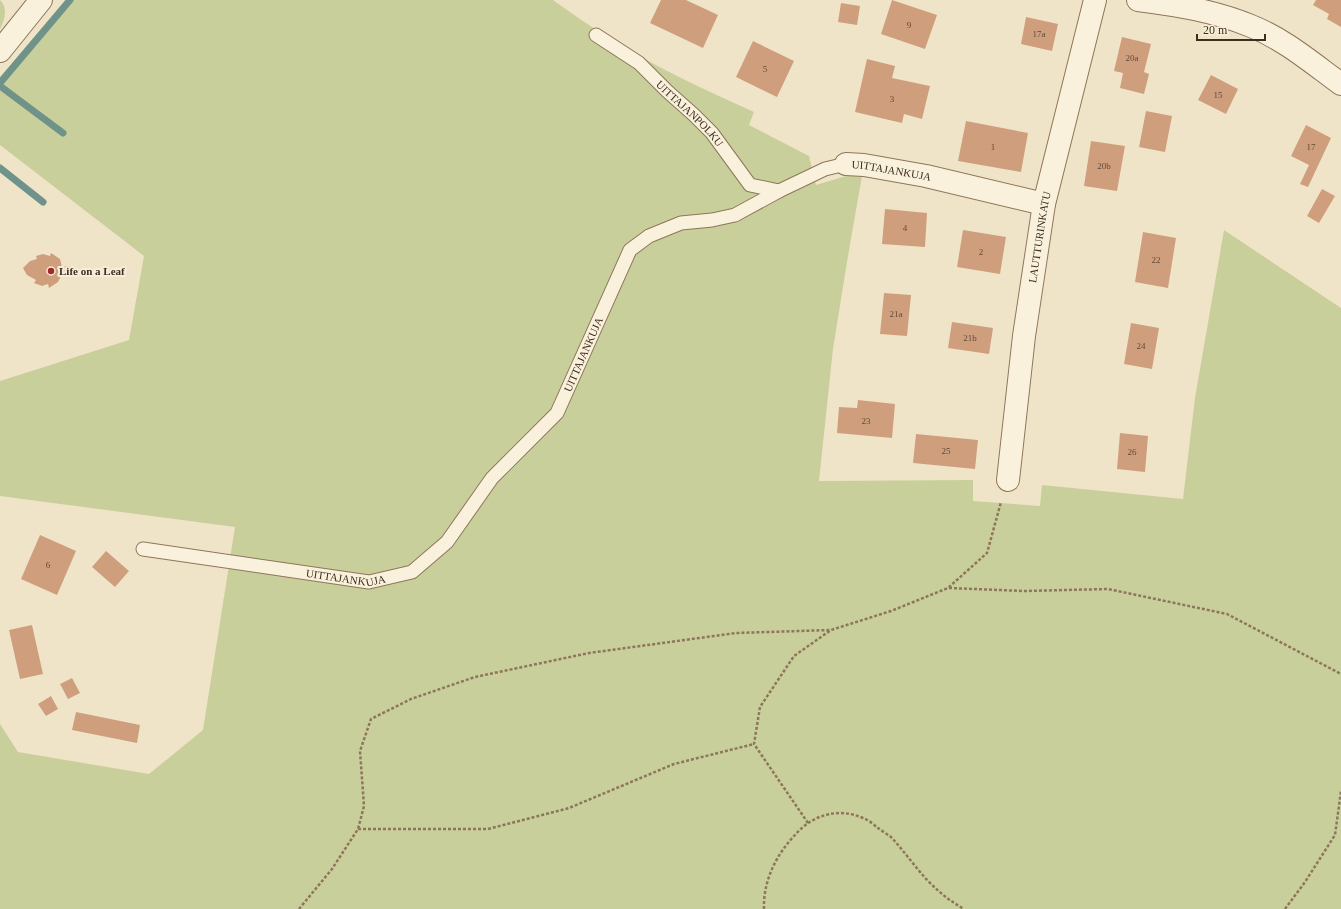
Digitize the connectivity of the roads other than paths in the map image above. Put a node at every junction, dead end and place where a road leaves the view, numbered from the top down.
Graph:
1 (1095, 0) edge
2 (1138, 0) edge
3 (35, 2) edge
4 (596, 35) dead end
5 (0, 51) edge
6 (1341, 84) edge
7 (846, 164) joint
8 (779, 191) junction
9 (1044, 204) junction
10 (1008, 480) road end
11 (143, 549) dead end

1 - 9 street, LAUTTURINKATU
2 - 6 street
3 - 5 street
4 - 8 lane, UITTAJANPOLKU
7 - 8 lane, UITTAJANKUJA
7 - 9 street, UITTAJANKUJA
8 - 11 lane, UITTAJANKUJA
9 - 10 street, LAUTTURINKATU

